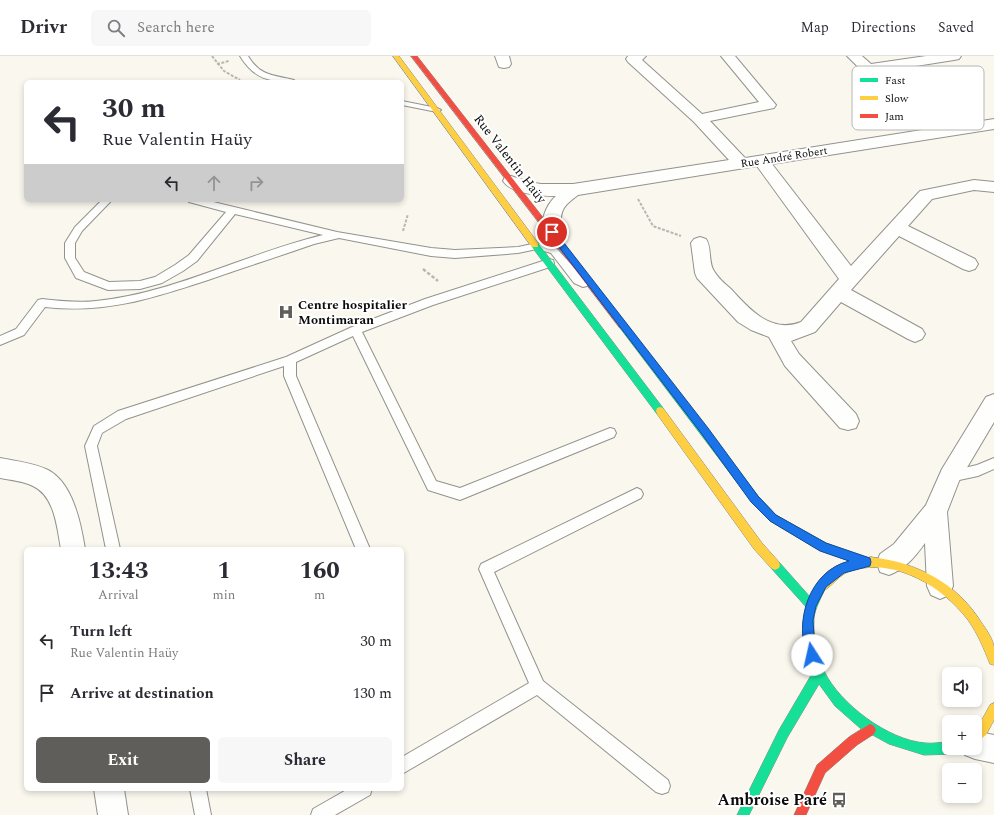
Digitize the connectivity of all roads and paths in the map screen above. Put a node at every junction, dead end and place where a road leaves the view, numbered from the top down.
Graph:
1 (212, 56) edge
2 (244, 56) edge
3 (396, 56) edge
4 (414, 56) edge
5 (638, 56) edge
6 (728, 56) edge
7 (854, 56) edge
8 (954, 56) edge
9 (865, 66) edge
10 (888, 66) edge
11 (241, 80) dead end
12 (282, 80) edge
13 (404, 103) edge
14 (437, 110) junction
15 (699, 119) junction
16 (994, 124) edge
17 (984, 126) edge
18 (931, 130) edge
19 (954, 130) edge
20 (934, 133) junction
21 (761, 161) junction
22 (742, 164) junction
23 (629, 181) junction
24 (511, 182) junction
25 (994, 187) edge
26 (573, 190) junction
27 (105, 202) edge
28 (200, 202) edge
29 (233, 210) junction
30 (896, 227) junction
31 (552, 232) junction
32 (339, 235) junction
33 (700, 243) joint
34 (537, 246) junction
35 (549, 263) junction
36 (969, 264) dead end
37 (845, 286) junction
38 (594, 290) junction
39 (356, 330) junction
40 (776, 332) junction
41 (916, 334) dead end
42 (0, 341) edge
43 (290, 360) junction
44 (994, 403) edge
45 (848, 421) dead end
46 (610, 433) dead end
47 (994, 463) edge
48 (0, 468) edge
49 (950, 476) junction
50 (637, 494) dead end
51 (935, 512) junction
52 (73, 547) edge
53 (113, 547) edge
54 (362, 547) edge
55 (877, 563) junction
56 (940, 586) junction
57 (811, 604) junction
58 (994, 660) edge
59 (819, 673) junction
60 (538, 686) junction
61 (994, 709) edge
62 (870, 730) junction
63 (982, 731) edge
64 (982, 746) edge
65 (994, 749) edge
66 (942, 750) edge
67 (404, 765) edge
68 (662, 786) dead end
69 (109, 791) edge
70 (198, 791) edge
71 (361, 791) edge
72 (113, 815) edge
73 (203, 815) edge
74 (319, 815) edge
75 (743, 815) edge
76 (800, 815) edge

1 - 11 path
2 - 12 lane
3 - 14 street
4 - 24 street, Rue Valentin Haüy
5 - 15 street
6 - 15 street
7 - 9 street
8 - 10 street
13 - 14 lane
14 - 34 street
15 - 22 street
16 - 17 street, Rue André Robert
18 - 20 street
19 - 20 street, Rue André Robert
20 - 21 street, Rue André Robert
21 - 22 street, Rue André Robert
21 - 37 street
22 - 23 street, Rue André Robert
23 - 26 street, Rue André Robert
23 - 33 path
24 - 26 street, Rue André Robert
24 - 31 street, Rue Valentin Haüy
25 - 30 street
26 - 31 street
27 - 29 lane
28 - 29 lane
29 - 32 lane
30 - 36 street
30 - 37 street
31 - 38 street, Rue Valentin Haüy
32 - 34 lane
32 - 42 lane
33 - 40 street
34 - 35 street
34 - 38 lane
35 - 39 lane
35 - 57 street
37 - 40 street
37 - 41 street
38 - 55 street, Rue Valentin Haüy
39 - 43 lane
39 - 46 lane
40 - 45 street
43 - 53 lane
43 - 54 lane
44 - 49 street
47 - 49 lane
48 - 52 street
49 - 51 street
50 - 60 lane
51 - 55 street
51 - 56 street
55 - 56 street, Rue Valentin Haüy
55 - 57 street
56 - 58 street, Rue Valentin Haüy
57 - 59 street
59 - 62 street
59 - 75 street
60 - 67 lane
60 - 68 lane
61 - 63 street
62 - 66 street
62 - 76 street
64 - 65 street
69 - 72 street
70 - 73 lane
71 - 74 lane

